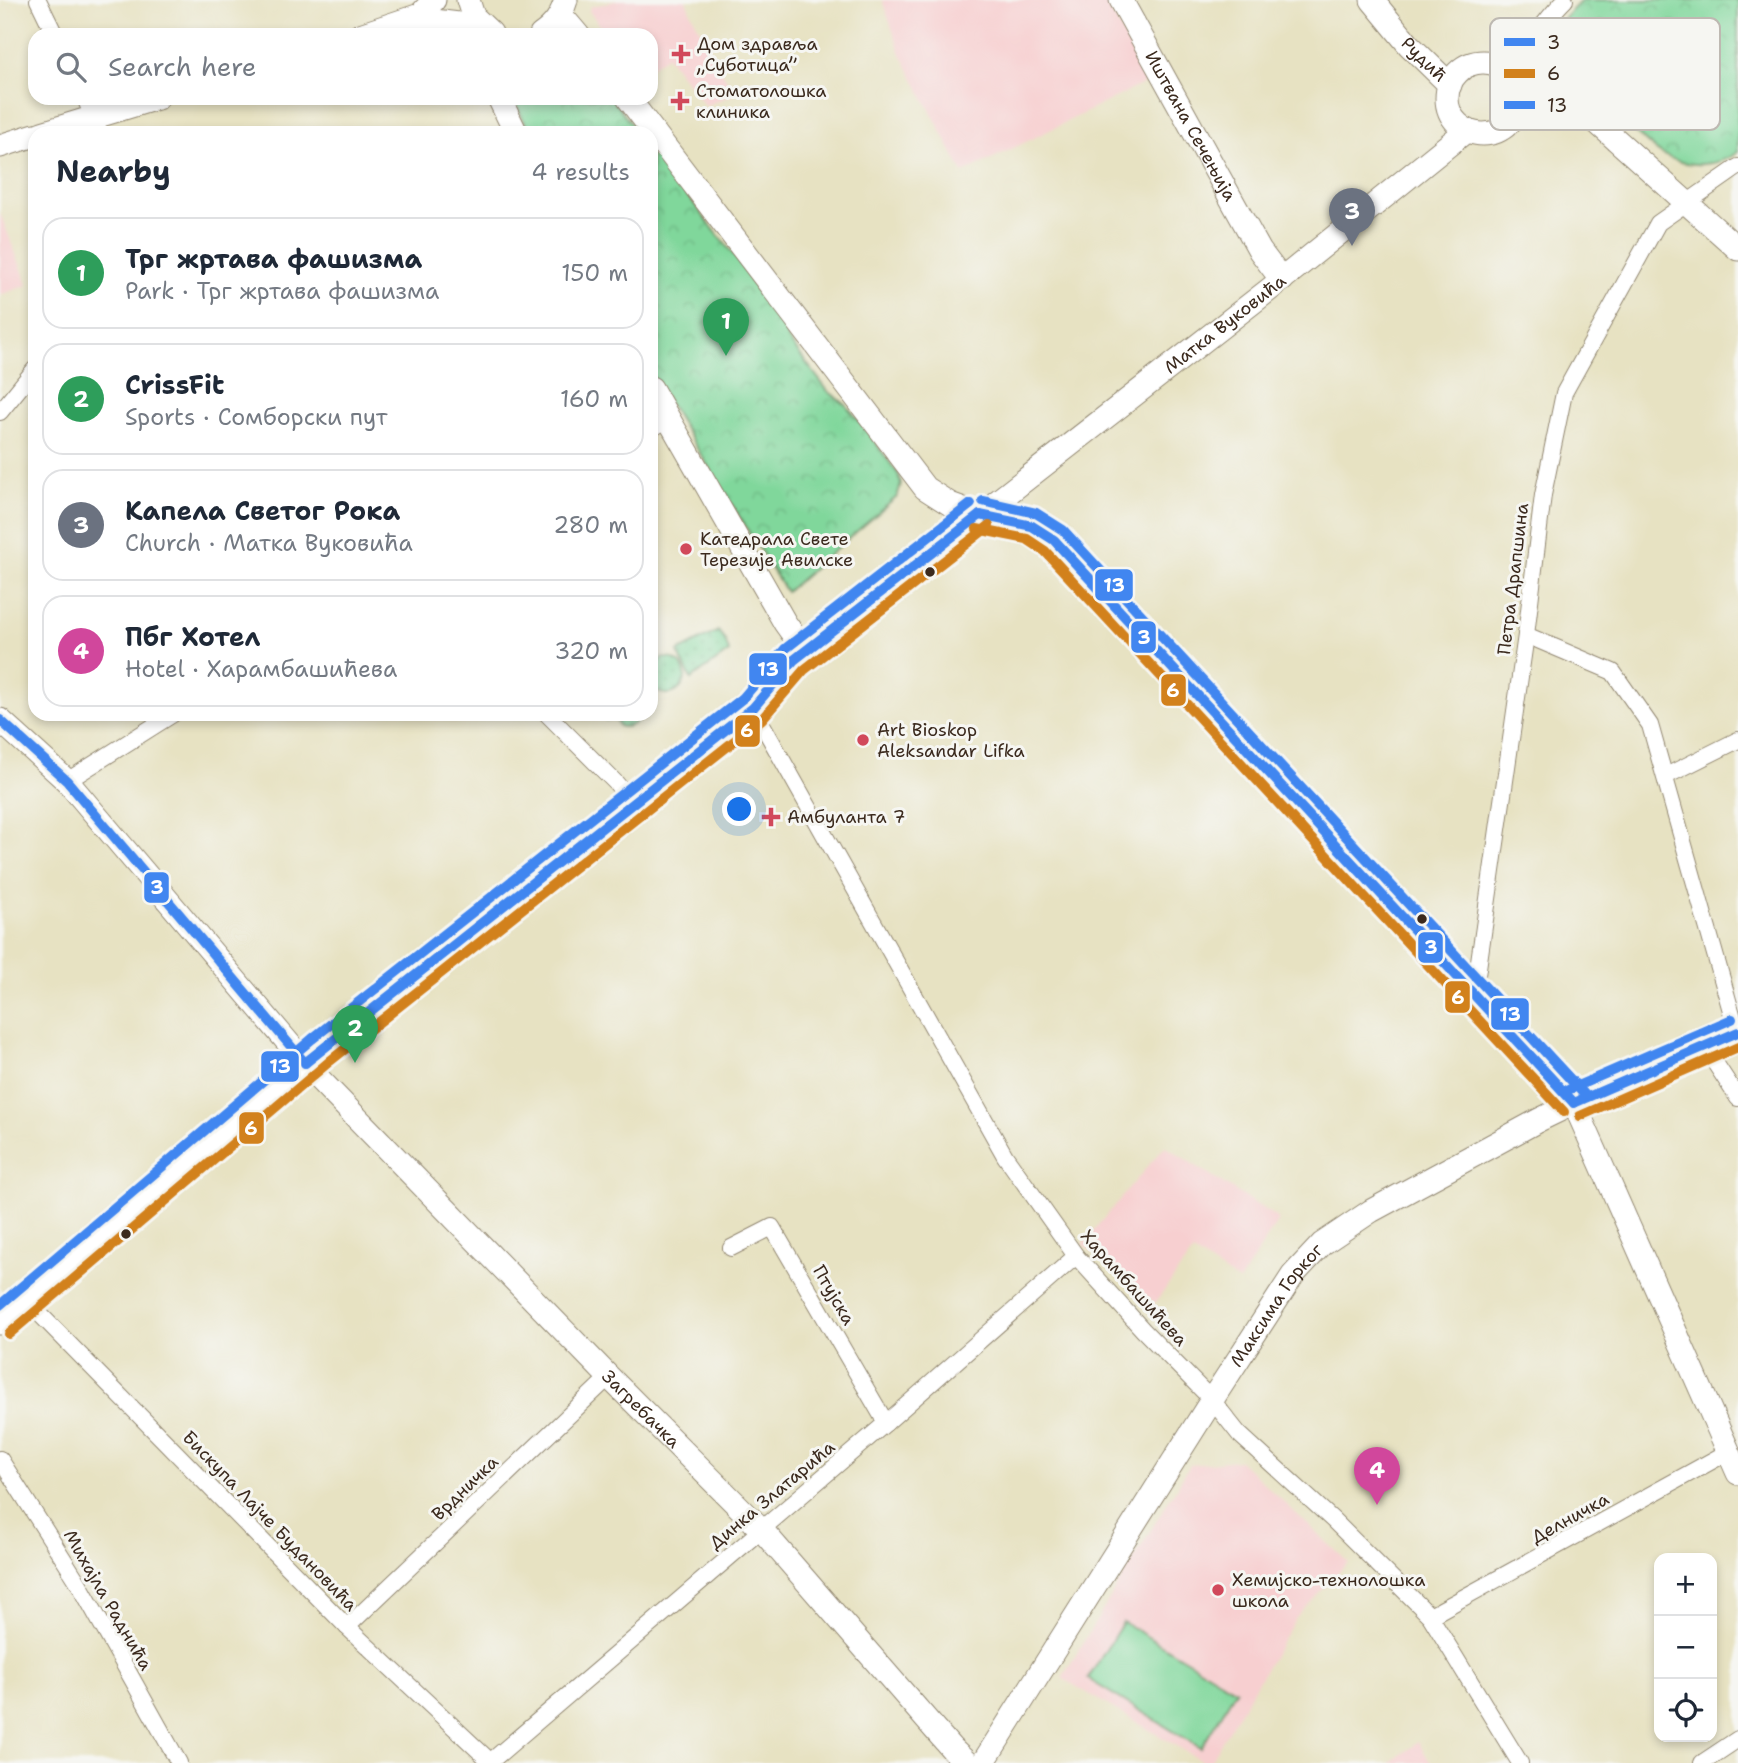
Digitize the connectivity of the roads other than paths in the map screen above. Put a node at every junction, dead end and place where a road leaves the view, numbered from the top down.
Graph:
1 (38, 0) edge
2 (468, 0) edge
3 (1121, 0) edge
4 (1373, 0) edge
5 (1565, 0) edge
6 (427, 7) edge
7 (564, 7) edge
8 (1550, 18) edge
9 (52, 28) edge
10 (377, 28) edge
11 (471, 28) edge
12 (485, 28) edge
13 (551, 28) edge
14 (574, 28) edge
15 (1490, 64) edge
16 (1450, 85) junction
17 (132, 105) edge
18 (502, 105) edge
19 (633, 105) edge
20 (93, 116) edge
21 (63, 126) edge
22 (513, 126) edge
23 (649, 126) edge
24 (1467, 130) junction
25 (1499, 130) edge
26 (1605, 130) edge
27 (28, 137) edge
28 (658, 137) edge
29 (0, 146) edge
30 (1738, 167) edge
31 (1686, 203) junction
32 (1738, 249) edge
33 (1282, 280) junction
34 (28, 378) edge
35 (0, 412) edge
36 (659, 424) edge
37 (980, 515) junction
38 (1526, 635) junction
39 (804, 651) junction
40 (753, 708) junction
41 (0, 720) edge
42 (162, 721) edge
43 (554, 721) edge
44 (1738, 740) edge
45 (1666, 776) junction
46 (67, 781) junction
47 (633, 803) junction
48 (1474, 996) junction
49 (1738, 1032) edge
50 (1704, 1046) junction
51 (305, 1063) junction
52 (1738, 1098) edge
53 (1574, 1103) junction
54 (731, 1248) dead end
55 (1076, 1256) junction
56 (27, 1301) junction
57 (0, 1323) edge
58 (609, 1377) junction
59 (1212, 1400) junction
60 (886, 1423) junction
61 (0, 1459) edge
62 (1733, 1463) edge
63 (761, 1529) junction
64 (1430, 1616) junction
65 (347, 1627) junction
66 (1738, 1739) edge
67 (491, 1762) edge
68 (179, 1763) edge
69 (967, 1763) edge
70 (983, 1763) edge
71 (1520, 1763) edge
72 (1702, 1763) edge

1 - 9 street
2 - 12 street
3 - 33 street, Иштвана Сечењија
4 - 16 street, Рудић
5 - 8 street
6 - 10 street
6 - 11 street
7 - 13 street
7 - 14 street
15 - 16 street
16 - 24 street
17 - 20 street
18 - 22 street
19 - 23 street
20 - 21 street
24 - 25 street
24 - 33 street, Матка Вуковића
26 - 31 street
27 - 29 street
28 - 37 street
30 - 31 street, Петра Драпшина
31 - 32 street
31 - 38 street, Петра Драпшина
33 - 37 street, Матка Вуковића
34 - 35 street
36 - 39 street
37 - 39 street, Матка Вуковића
37 - 48 street
38 - 45 street
38 - 48 street, Петра Драпшина
39 - 40 street, Матка Вуковића
40 - 47 street, Матка Вуковића
40 - 55 street, Харамбашићева
41 - 46 street, Загребачка
42 - 46 street
43 - 47 street
44 - 45 street
45 - 49 street
46 - 51 street, Загребачка
47 - 51 street, Матка Вуковића
48 - 53 street
49 - 50 street, Максима Горког
50 - 52 street
50 - 53 street, Максима Горког
51 - 56 street, Матка Вуковића
51 - 58 street, Загребачка
53 - 59 street, Максима Горког
53 - 62 street
54 - 60 street, Птујска
55 - 59 street, Харамбашићева
55 - 60 street, Динка Златарића
56 - 57 street, Матка Вуковића
56 - 65 street, Бискупа Лајче Будановића
58 - 63 street, Загребачка
58 - 65 street, Врдничка
59 - 64 street, Харамбашићева
59 - 70 street, Максима Горког
60 - 63 street, Динка Златарића
61 - 68 street, Михајла Раднића
62 - 64 street, Делничка
63 - 67 street, Динка Златарића
63 - 69 street, Загребачка
64 - 71 street, Харамбашићева
65 - 67 street, Бискупа Лајче Будановића
66 - 72 street

